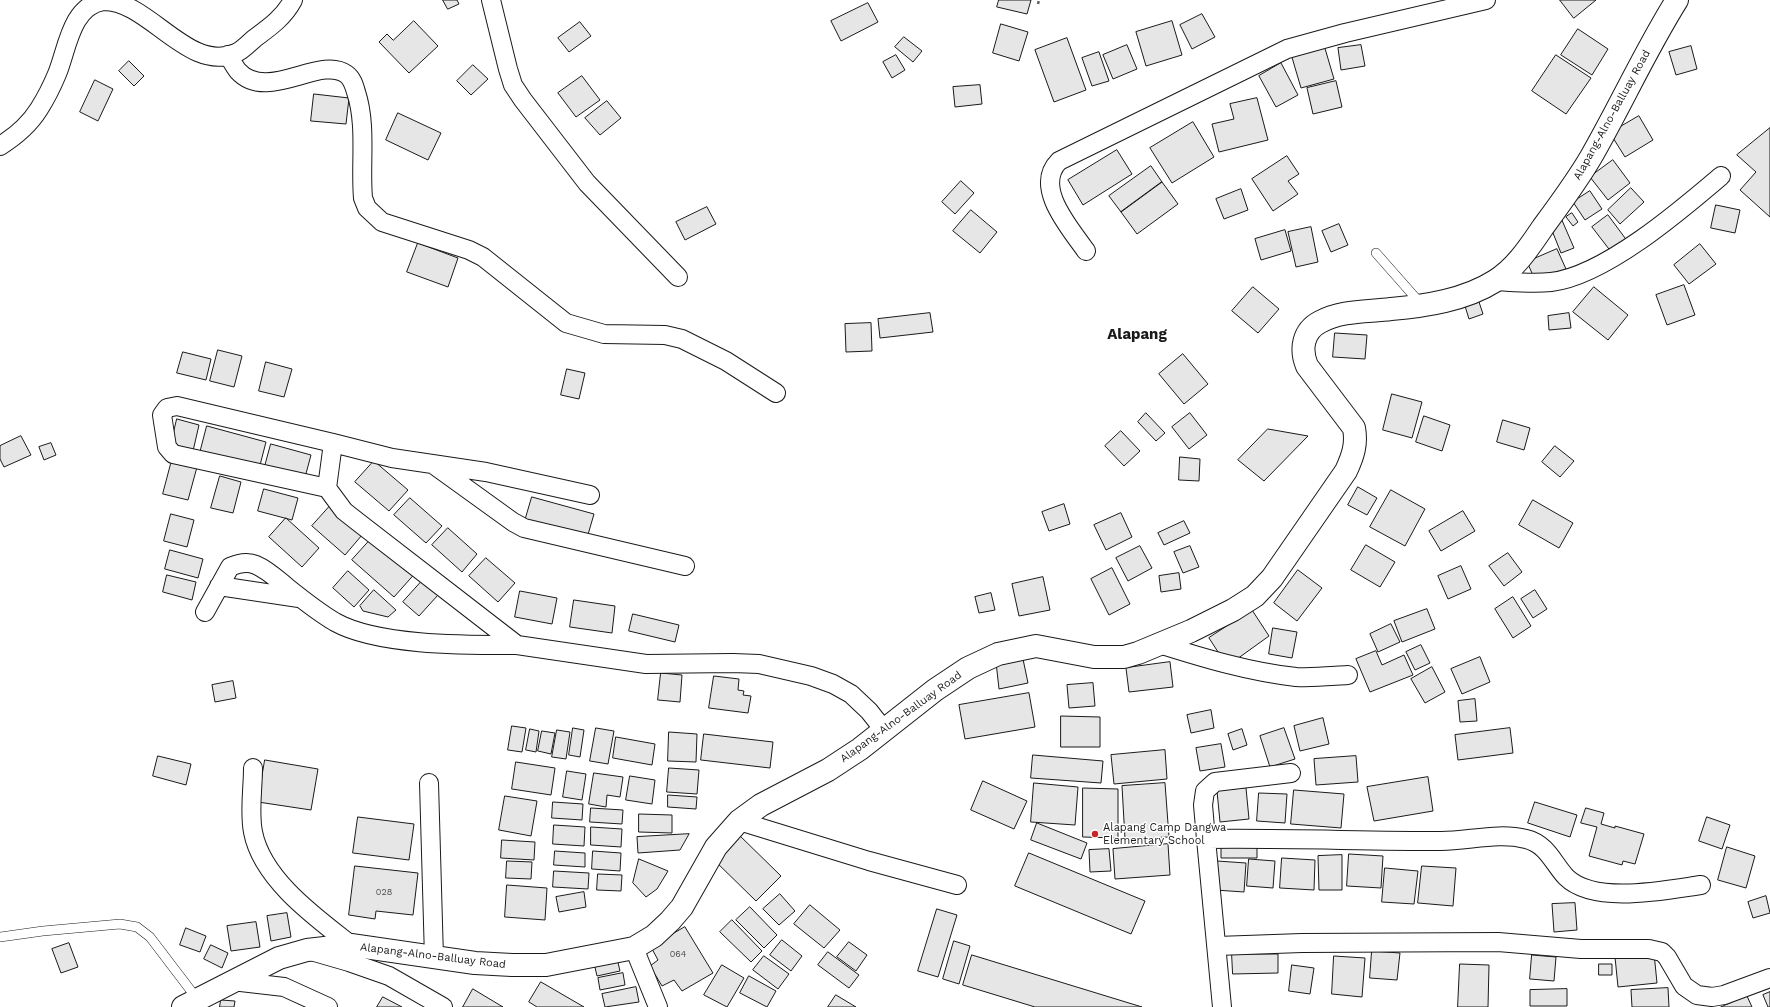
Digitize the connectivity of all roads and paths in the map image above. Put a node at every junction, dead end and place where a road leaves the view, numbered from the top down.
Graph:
1 (293, 0) edge
2 (491, 0) edge
3 (1038, 0) edge
4 (1486, 0) edge
5 (1677, 0) edge
6 (1038, 4) dead end
7 (228, 55) junction
8 (0, 146) edge
9 (1721, 176) dead end
10 (1086, 251) dead end
11 (1376, 253) dead end
12 (678, 278) dead end
13 (1496, 281) junction
14 (1422, 305) junction
15 (776, 392) dead end
16 (333, 443) junction
17 (434, 464) junction
18 (327, 488) junction
19 (590, 495) dead end
20 (684, 566) dead end
21 (219, 586) junction
22 (299, 598) junction
23 (206, 612) dead end
24 (1159, 644) junction
25 (516, 645) junction
26 (1348, 675) dead end
27 (884, 730) junction
28 (253, 768) dead end
29 (1291, 773) dead end
30 (429, 782) dead end
31 (739, 821) junction
32 (1206, 839) junction
33 (957, 885) dead end
34 (1701, 885) dead end
35 (0, 937) edge
36 (351, 946) junction
37 (1217, 946) junction
38 (634, 948) junction
39 (307, 950) junction
40 (434, 958) junction
41 (1770, 978) edge
42 (231, 981) junction
43 (190, 1004) edge
44 (328, 1007) edge
45 (443, 1007) edge
46 (658, 1007) edge
47 (1222, 1007) edge

1 - 7 street
2 - 12 street
3 - 6 path
4 - 10 street
5 - 13 main road, Alapang-Alno-Balluay Road
7 - 8 street
7 - 15 street
9 - 13 street
11 - 14 lane
13 - 14 main road, Alapang-Alno-Balluay Road
14 - 24 main road, Alapang-Alno-Balluay Road
16 - 17 street
16 - 18 street
16 - 18 street
17 - 19 street
17 - 20 street
18 - 25 street
21 - 22 street
21 - 22 street
21 - 23 street
22 - 25 street
24 - 26 street
24 - 27 main road, Alapang-Alno-Balluay Road
25 - 27 street
27 - 31 main road, Alapang-Alno-Balluay Road
28 - 36 street
29 - 32 street
30 - 40 street
31 - 33 street
31 - 38 main road, Alapang-Alno-Balluay Road
32 - 34 street
32 - 37 street
35 - 43 lane
36 - 39 main road, Alapang-Alno-Balluay Road
36 - 40 main road, Alapang-Alno-Balluay Road
37 - 41 street
37 - 47 street
38 - 40 main road, Alapang-Alno-Balluay Road
38 - 46 street
39 - 42 main road, Alapang-Alno-Balluay Road
39 - 45 street
42 - 43 main road, Alapang-Alno-Balluay Road
42 - 44 street

